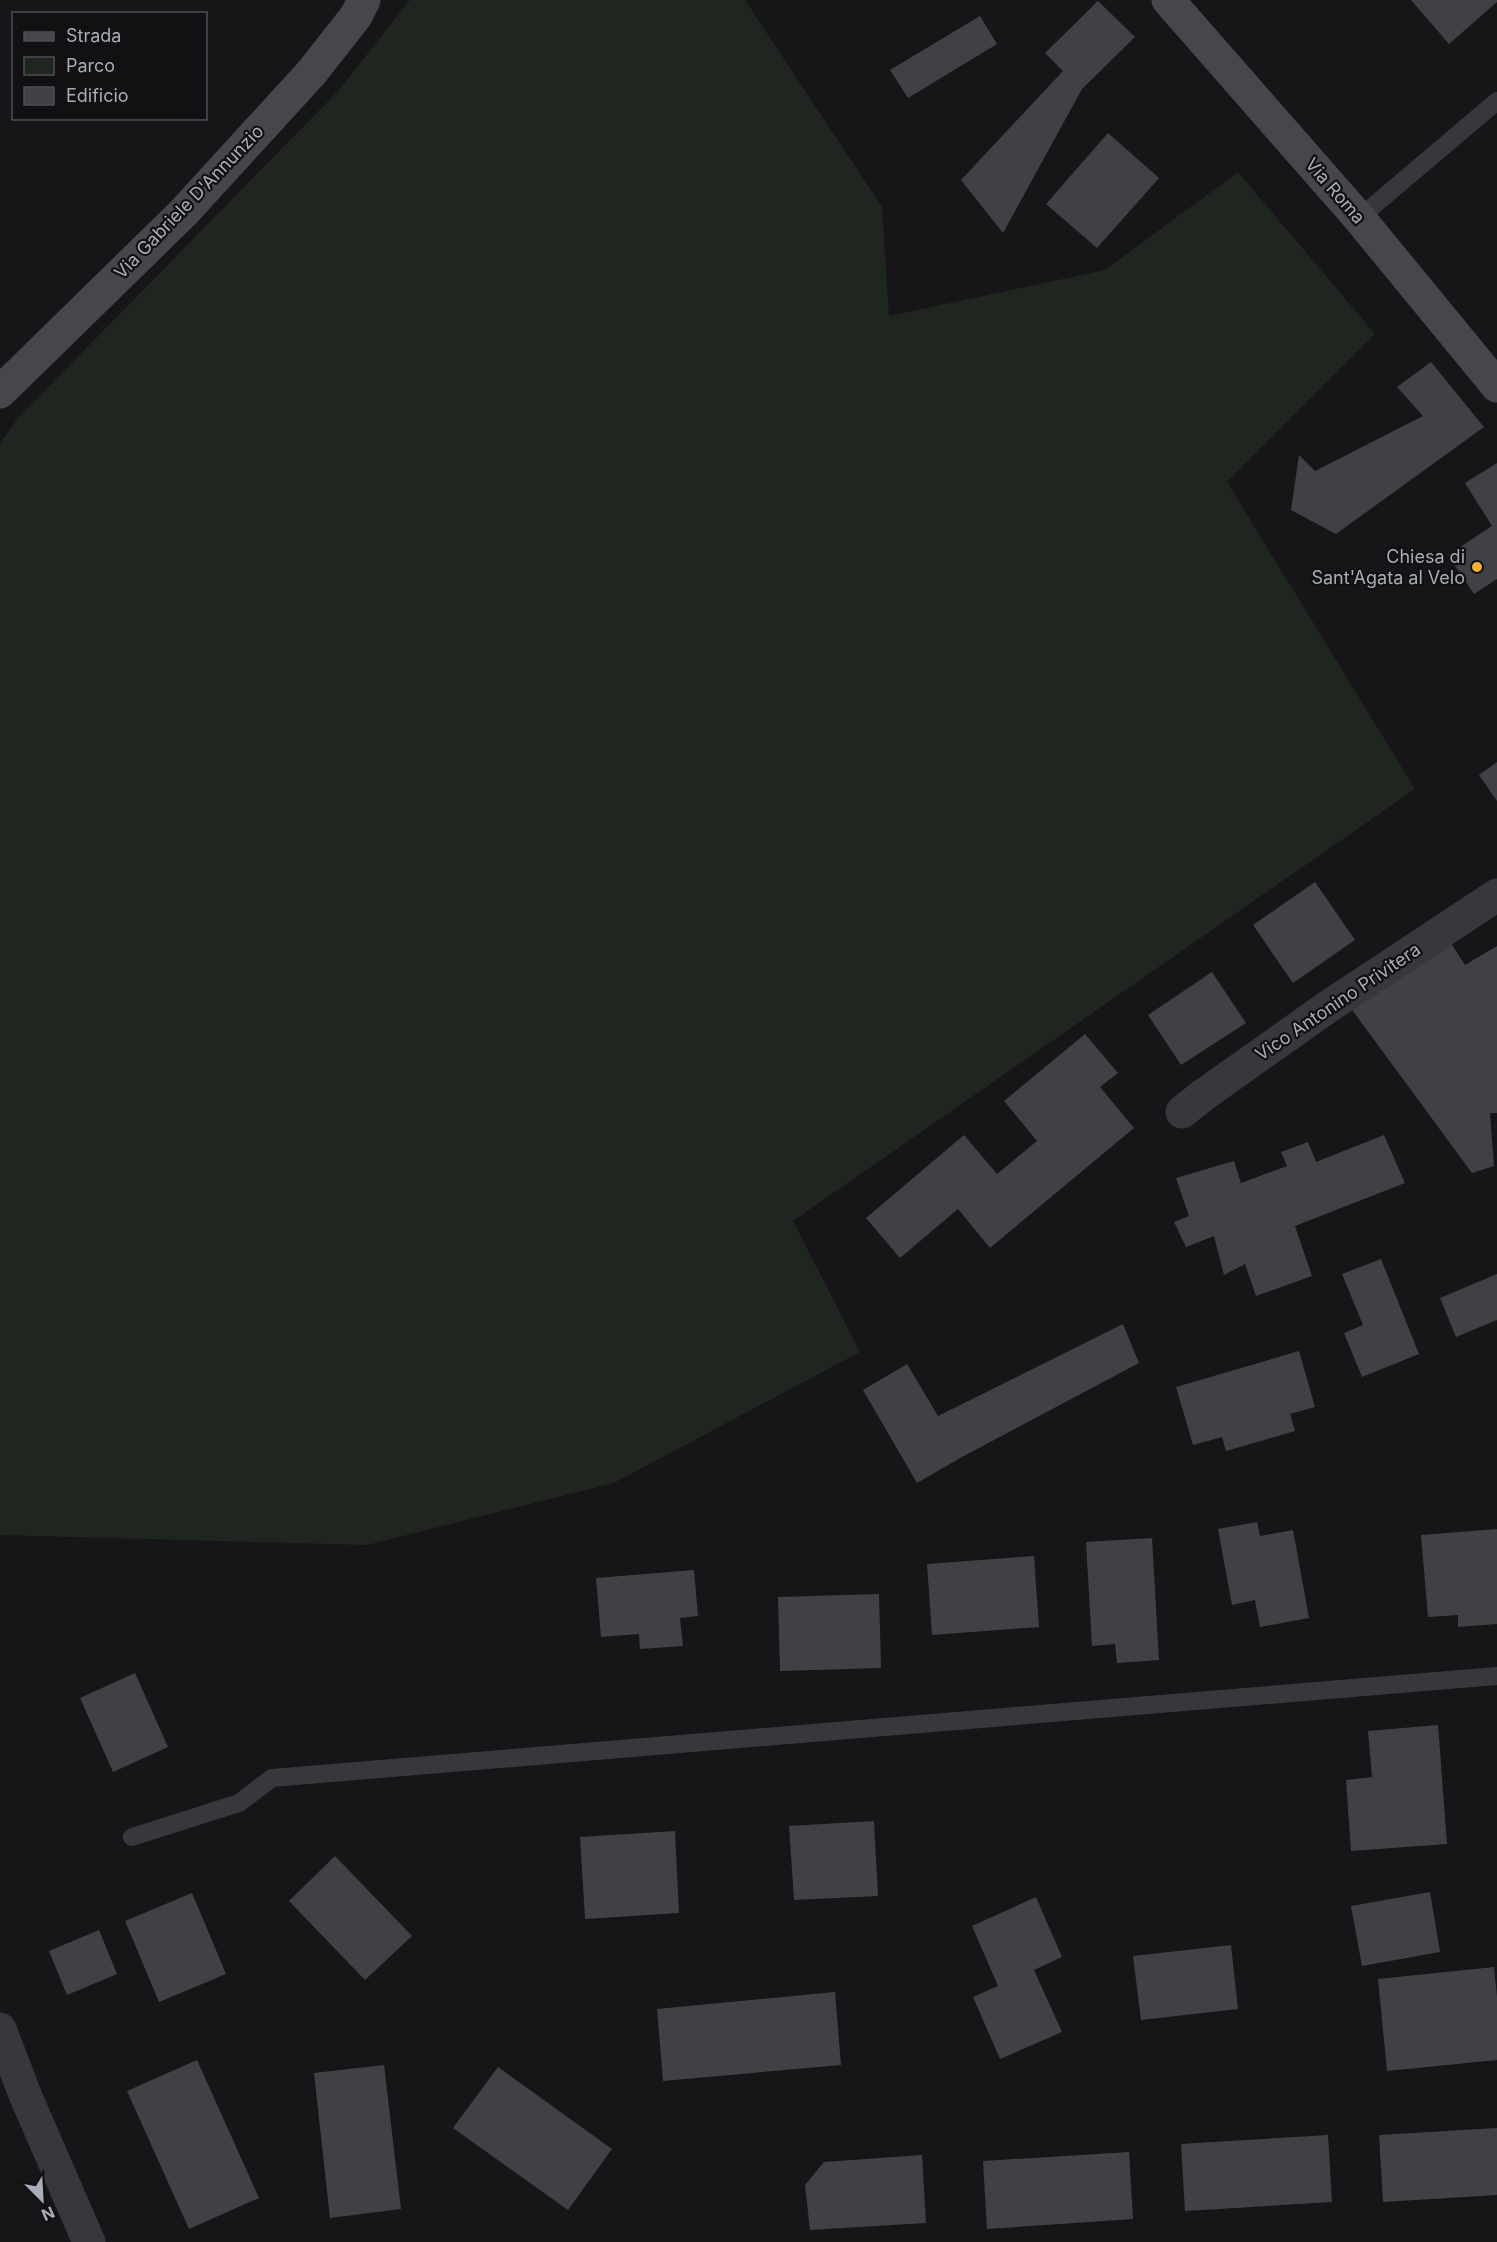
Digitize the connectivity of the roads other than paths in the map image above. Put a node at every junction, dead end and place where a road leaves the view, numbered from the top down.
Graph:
1 (364, 0) edge
2 (1168, 0) edge
3 (1497, 101) edge
4 (1359, 218) junction
5 (1497, 386) edge
6 (0, 392) edge
7 (1497, 895) edge
8 (1182, 1113) dead end
9 (1497, 1676) edge
10 (132, 1837) dead end
11 (0, 2029) edge
12 (89, 2242) edge

1 - 6 main road, Via Gabriele D'Annunzio
2 - 4 main road, Via Roma
3 - 4 lane
4 - 5 main road, Via Roma
7 - 8 street, Vico Antonino Privitera
9 - 10 lane
11 - 12 street

